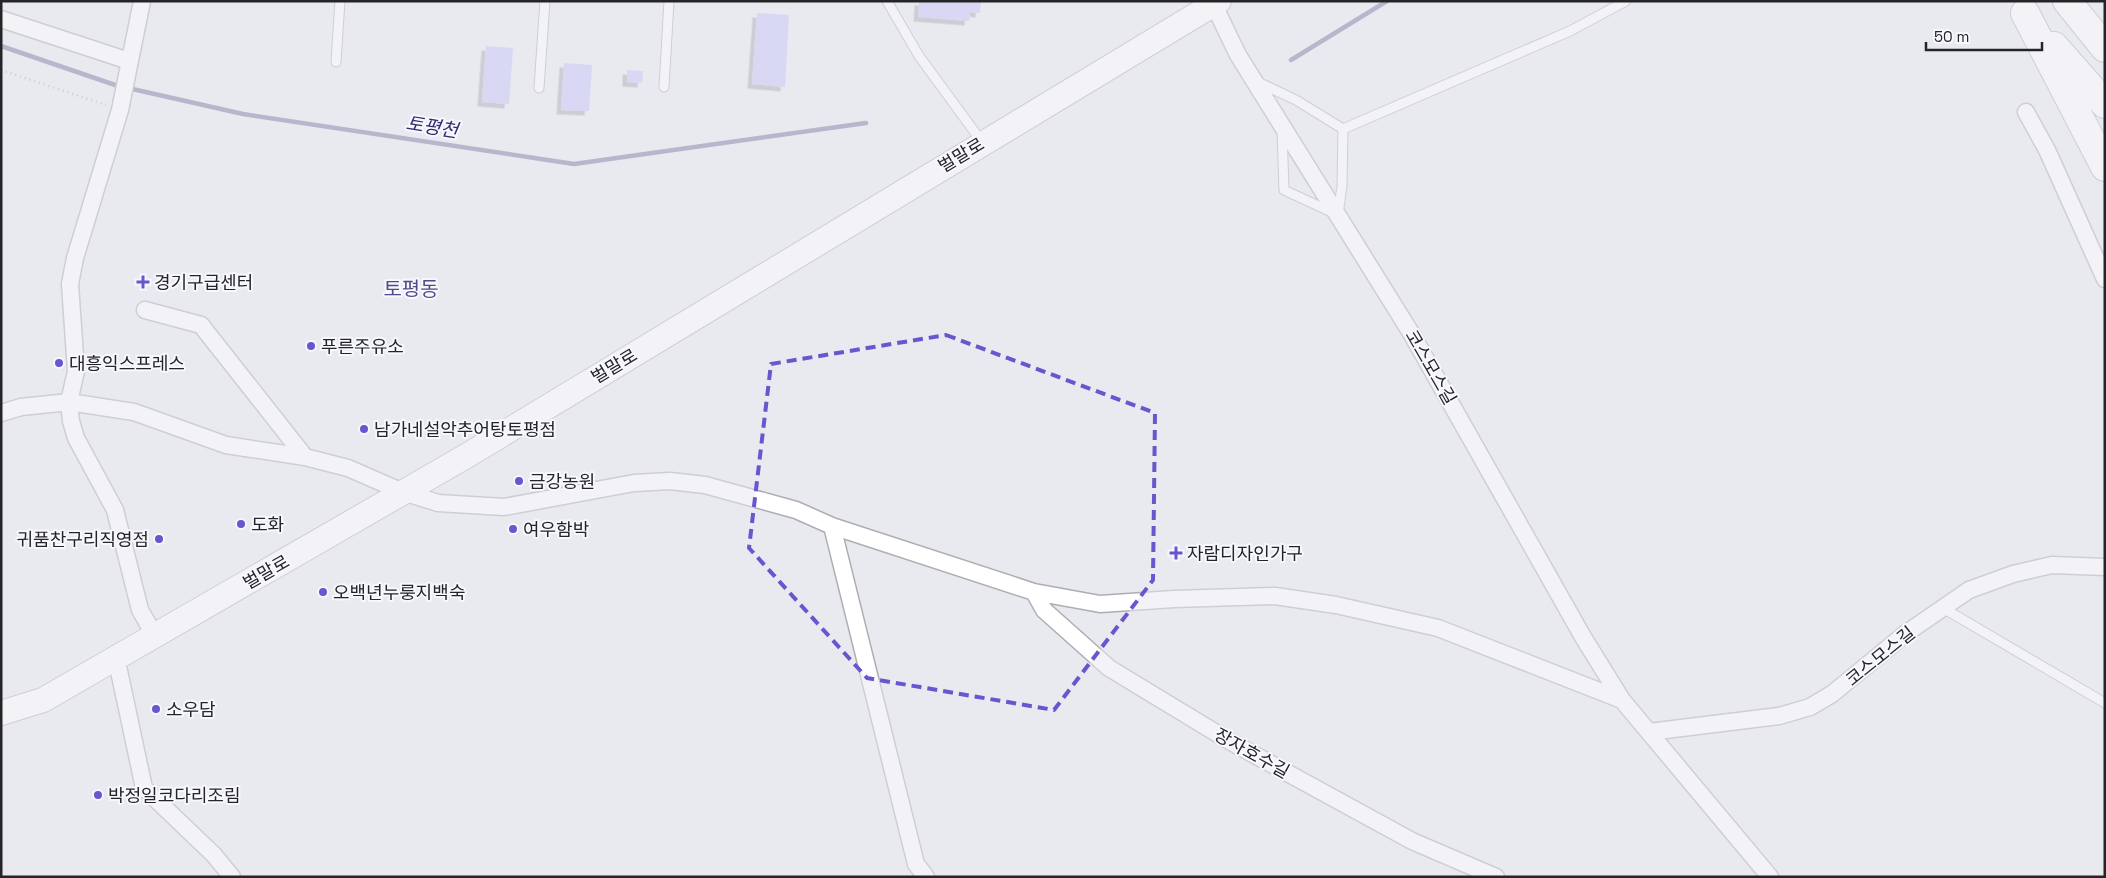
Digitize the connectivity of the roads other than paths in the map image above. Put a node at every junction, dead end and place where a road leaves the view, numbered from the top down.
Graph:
1 (142, 1) edge
2 (340, 1) edge
3 (545, 1) edge
4 (668, 1) edge
5 (887, 1) edge
6 (1626, 1) edge
7 (2067, 1) edge
8 (1214, 2) edge
9 (2020, 7) edge
10 (1, 19) edge
11 (2105, 48) edge
12 (129, 61) junction
13 (336, 62) dead end
14 (1258, 82) junction
15 (664, 87) dead end
16 (539, 88) dead end
17 (2105, 104) edge
18 (2026, 112) dead end
19 (1282, 125) junction
20 (1343, 128) junction
21 (982, 142) junction
22 (2105, 167) edge
23 (1338, 215) junction
24 (2105, 279) edge
25 (145, 310) dead end
26 (69, 402) junction
27 (1, 413) edge
28 (305, 457) junction
29 (404, 492) junction
30 (832, 526) junction
31 (2105, 568) edge
32 (1034, 592) junction
33 (1943, 608) junction
34 (155, 636) junction
35 (116, 657) junction
36 (1622, 700) junction
37 (2105, 703) edge
38 (1, 712) edge
39 (1649, 732) junction
40 (232, 877) edge
41 (926, 877) edge
42 (1496, 877) edge
43 (1770, 877) edge

1 - 12 street
2 - 13 lane
3 - 16 lane
4 - 15 lane
5 - 21 lane
6 - 20 lane
7 - 11 highway
8 - 14 street, 코스모스길
8 - 21 street, 벌말로
9 - 17 highway
9 - 22 highway
10 - 12 street
12 - 26 street
14 - 19 street, 코스모스길
14 - 20 lane
18 - 24 street
19 - 23 street, 코스모스길
19 - 23 lane
20 - 23 lane
21 - 29 street, 벌말로
23 - 36 street, 코스모스길
25 - 28 street
26 - 27 street
26 - 28 street
26 - 34 street
28 - 29 street
29 - 30 street
29 - 34 street, 벌말로
30 - 32 street
30 - 41 street
31 - 33 street, 코스모스길
32 - 36 street
32 - 42 street, 장자호수길
33 - 37 lane
33 - 39 street, 코스모스길
34 - 35 street, 벌말로
35 - 38 street, 벌말로
35 - 40 street
36 - 39 street, 코스모스길
39 - 43 street, 코스모스길

